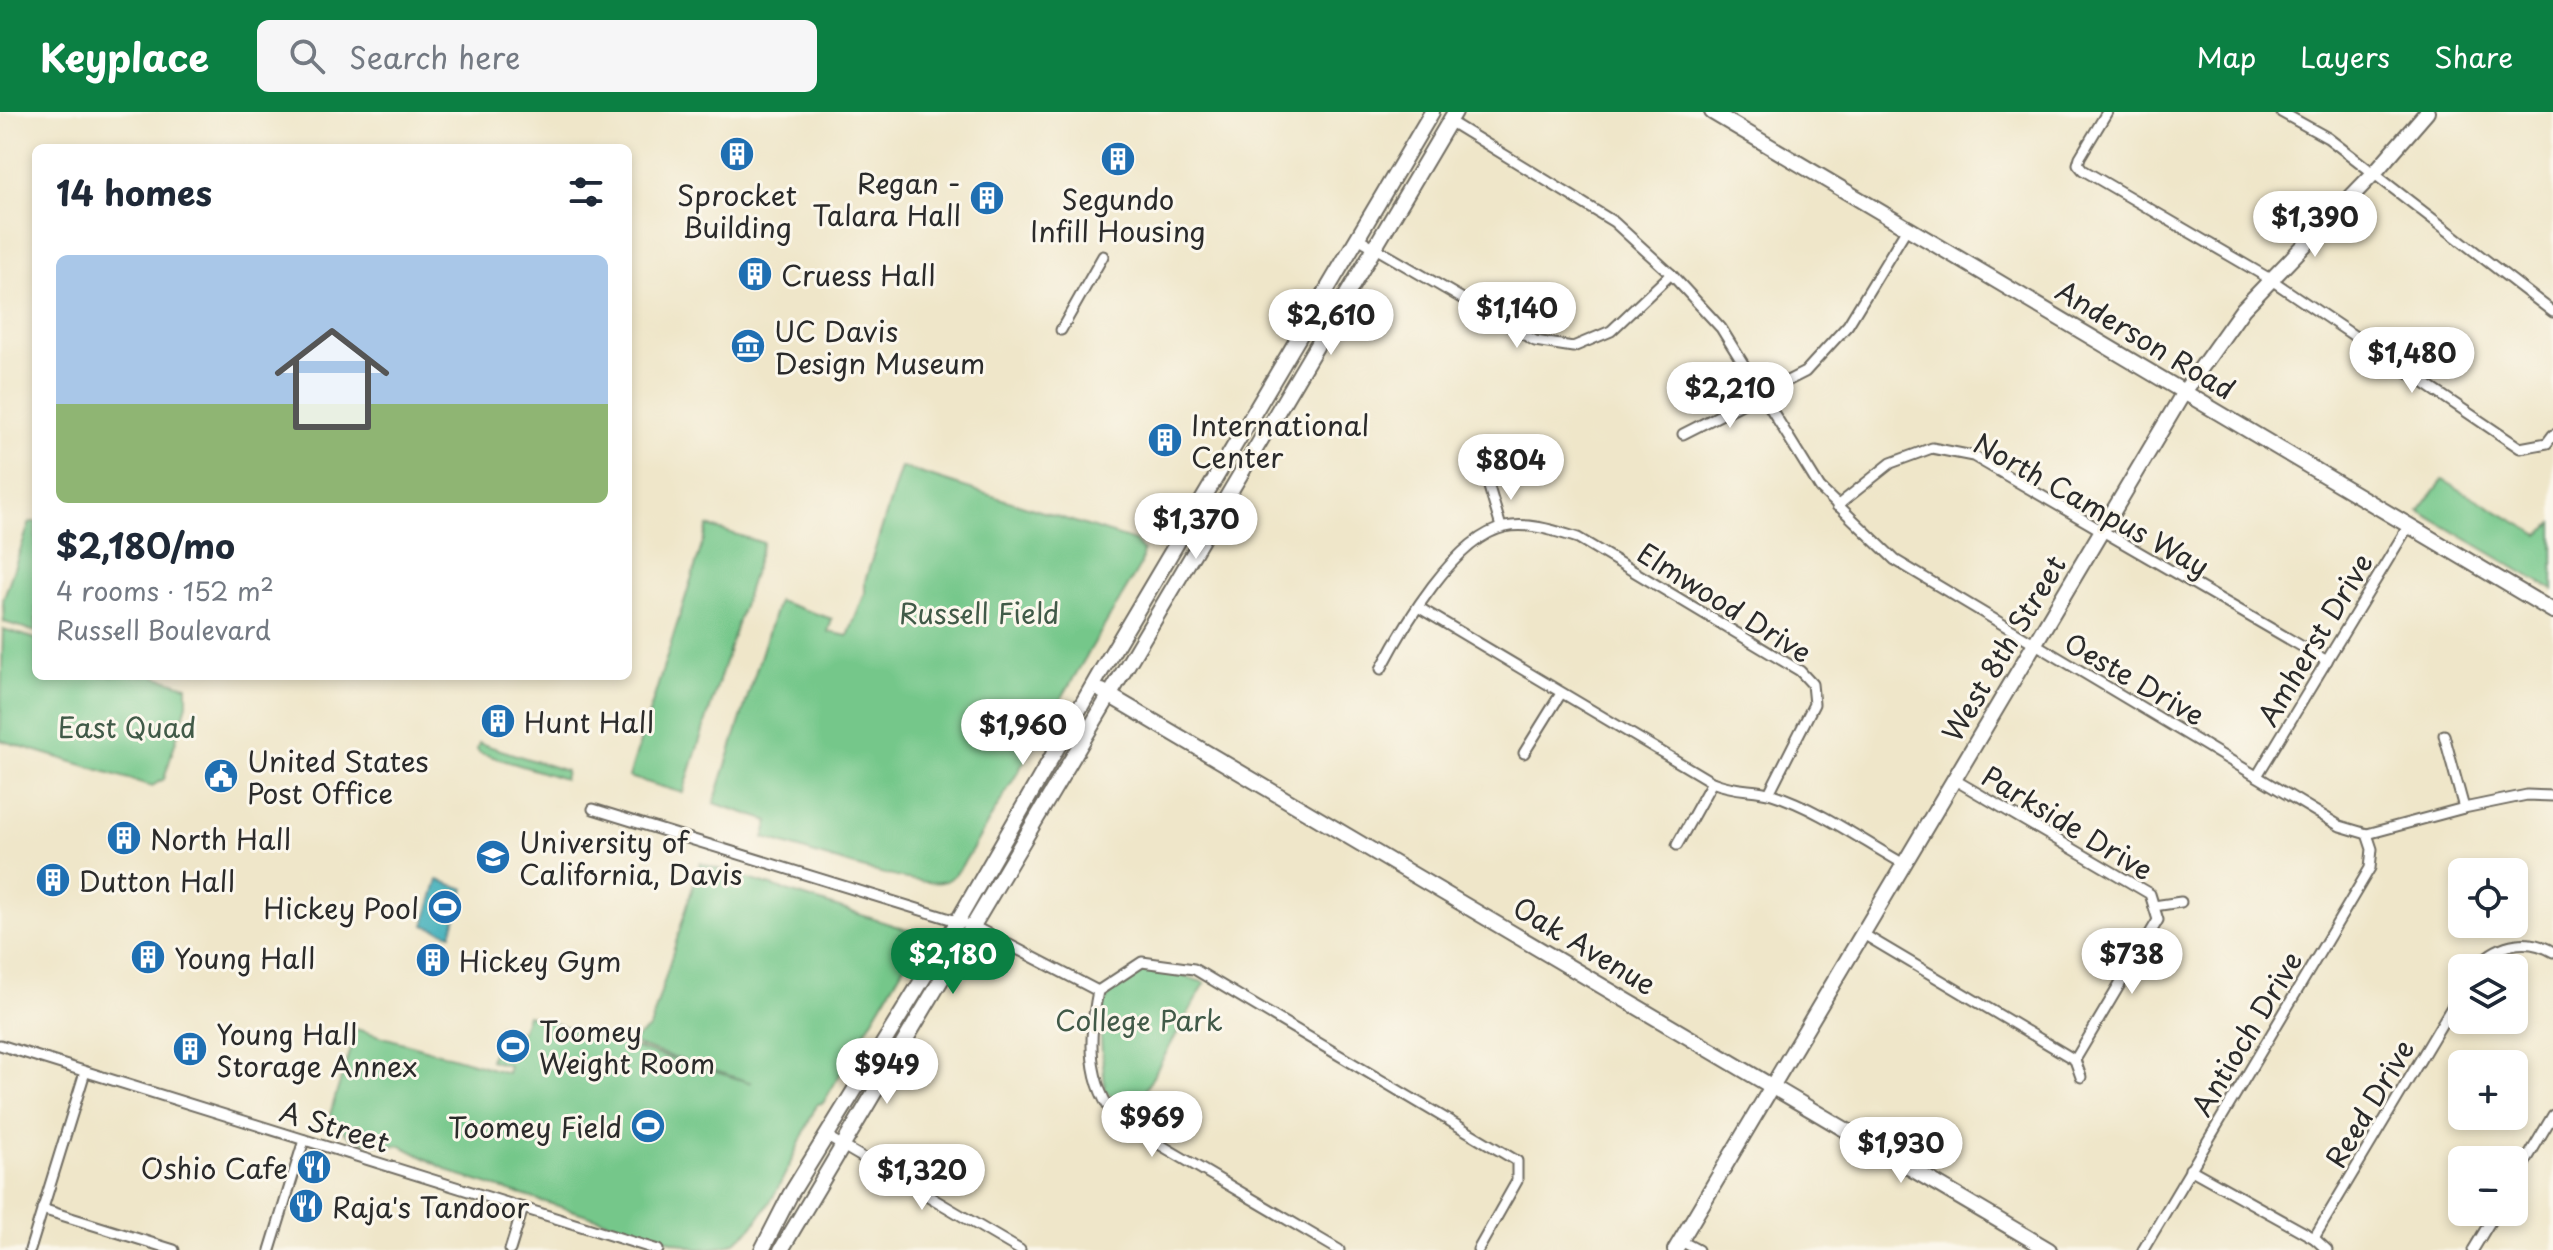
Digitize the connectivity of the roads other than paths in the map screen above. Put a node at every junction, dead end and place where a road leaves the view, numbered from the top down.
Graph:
1 (1432, 112) edge
2 (1712, 112) edge
3 (2107, 112) edge
4 (2281, 112) edge
5 (2427, 112) edge
6 (1452, 116) edge
7 (2375, 172) junction
8 (1907, 228) junction
9 (1358, 238) junction
10 (1373, 248) junction
11 (1103, 256) dead end
12 (1671, 274) junction
13 (2270, 279) junction
14 (2553, 312) edge
15 (1061, 330) dead end
16 (2184, 392) junction
17 (1763, 396) junction
18 (1683, 434) dead end
19 (2553, 435) edge
20 (1489, 487) dead end
21 (1837, 506) junction
22 (2409, 525) junction
23 (1501, 527) junction
24 (2103, 531) junction
25 (1174, 548) junction
26 (1169, 591) junction
27 (1418, 607) junction
28 (2553, 611) edge
29 (2034, 645) junction
30 (2327, 661) junction
31 (1381, 669) dead end
32 (1093, 686) junction
33 (1109, 695) junction
34 (1560, 695) junction
35 (2444, 735) dead end
36 (1524, 753) dead end
37 (2257, 776) junction
38 (1955, 780) junction
39 (1712, 782) junction
40 (1769, 793) junction
41 (2553, 796) edge
42 (2464, 808) junction
43 (593, 809) dead end
44 (2367, 834) junction
45 (1677, 845) dead end
46 (1904, 864) junction
47 (2181, 902) dead end
48 (2154, 906) junction
49 (958, 921) junction
50 (973, 926) junction
51 (1863, 934) junction
52 (2553, 952) edge
53 (2488, 954) edge
54 (1098, 991) junction
55 (2448, 1013) edge
56 (0, 1045) edge
57 (2075, 1060) junction
58 (85, 1072) junction
59 (2081, 1077) dead end
60 (1772, 1087) junction
61 (2553, 1115) edge
62 (826, 1136) junction
63 (304, 1140) junction
64 (842, 1146) junction
65 (2528, 1157) edge
66 (2190, 1169) junction
67 (523, 1208) junction
68 (42, 1209) junction
69 (2488, 1226) edge
70 (2314, 1238) junction
71 (1678, 1246) edge
72 (30, 1250) edge
73 (174, 1250) edge
74 (270, 1250) edge
75 (510, 1250) edge
76 (658, 1250) edge
77 (762, 1250) edge
78 (781, 1250) edge
79 (1020, 1250) edge
80 (1339, 1250) edge
81 (1478, 1250) edge
82 (1698, 1250) edge
83 (2049, 1250) edge
84 (2143, 1250) edge
85 (2327, 1250) edge
86 (2473, 1250) edge

1 - 9 main road
2 - 8 main road, Anderson Road
3 - 13 street
4 - 7 street
5 - 7 main road, West 8th Street
6 - 10 main road
6 - 12 street, Oeste Drive
7 - 13 main road, West 8th Street
7 - 14 street
8 - 16 main road, Anderson Road
8 - 17 street
9 - 10 street
9 - 25 main road
10 - 12 street
10 - 26 main road
11 - 15 street
12 - 17 street, Oeste Drive
13 - 16 main road, West 8th Street
13 - 19 street
16 - 22 main road, Anderson Road
16 - 24 main road, West 8th Street
17 - 18 street
17 - 21 street, Oeste Drive
20 - 23 street
21 - 24 street, North Campus Way
21 - 29 street, Oeste Drive
22 - 28 main road, Anderson Road
22 - 30 street, Amherst Drive
23 - 27 street
23 - 40 street, Elmwood Drive
24 - 29 main road, West 8th Street
24 - 30 street, North Campus Way
25 - 26 main road
25 - 32 main road
26 - 33 main road
27 - 31 street
27 - 34 street
29 - 37 street, Oeste Drive
29 - 38 main road, West 8th Street
30 - 37 street, Amherst Drive
32 - 33 main road, Oak Avenue
32 - 49 main road
33 - 50 main road
33 - 60 main road, Oak Avenue
34 - 36 street
34 - 39 street
35 - 42 street
37 - 44 street, Oeste Drive
38 - 46 main road, West 8th Street
38 - 48 street, Parkside Drive
39 - 40 street
39 - 45 street
40 - 46 street
41 - 42 street
42 - 44 street
43 - 49 street
44 - 66 street, Antioch Drive
46 - 51 main road, West 8th Street
47 - 48 street, Parkside Drive
48 - 57 street, Parkside Drive
49 - 50 street
49 - 62 main road
50 - 54 street
50 - 64 main road
51 - 57 street
51 - 60 main road, West 8th Street
52 - 53 street
54 - 80 street
54 - 81 street
55 - 70 street, Reed Drive
56 - 58 street, A Street
57 - 59 street
58 - 63 street, A Street
58 - 68 street
60 - 71 main road, West 8th Street
60 - 83 main road, Oak Avenue
61 - 65 street
62 - 64 street
62 - 77 main road
63 - 67 street, A Street
63 - 74 street
64 - 78 main road
64 - 79 street
66 - 70 street
66 - 84 street, Antioch Drive
67 - 75 street
67 - 76 street, A Street
68 - 72 street
68 - 73 street
69 - 86 street
70 - 85 street
71 - 82 street

